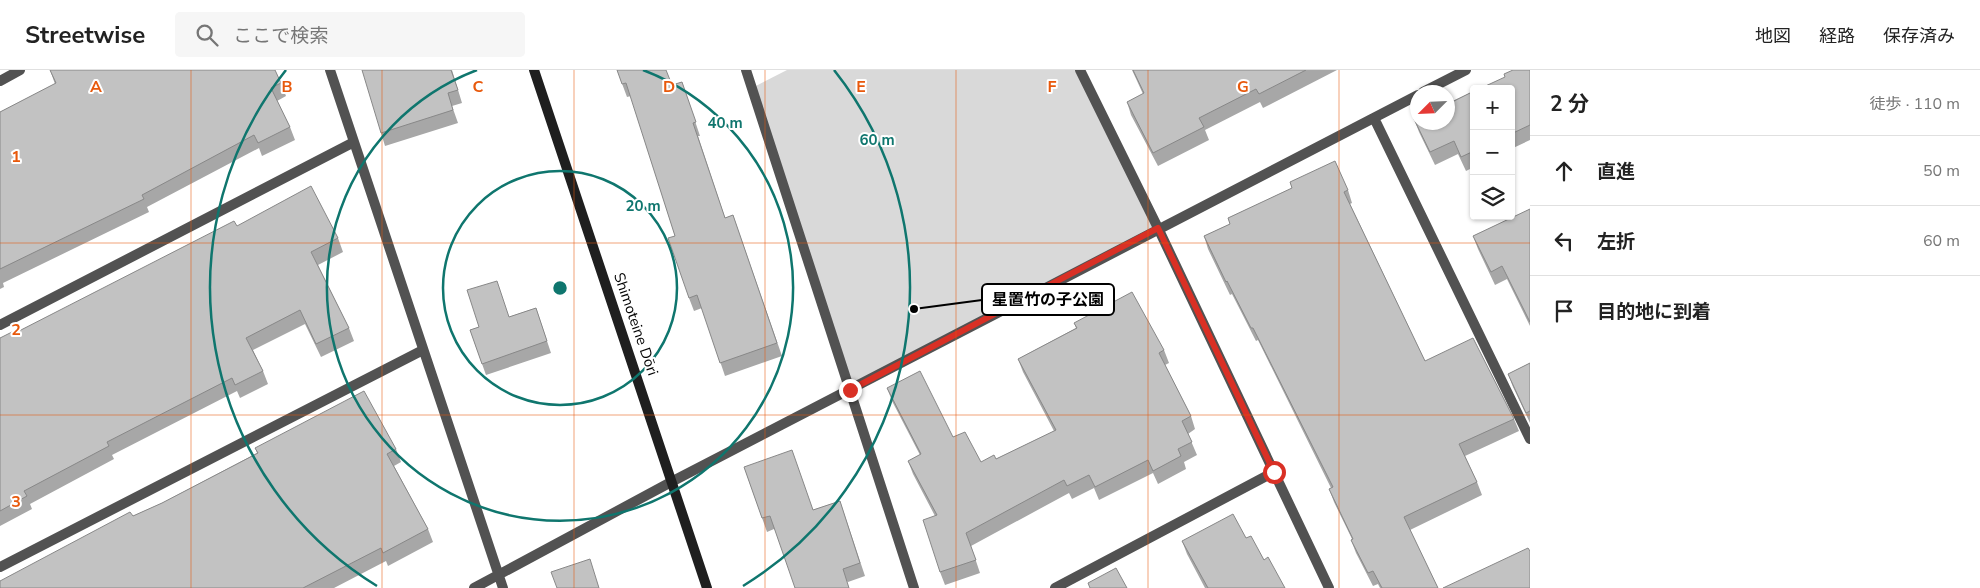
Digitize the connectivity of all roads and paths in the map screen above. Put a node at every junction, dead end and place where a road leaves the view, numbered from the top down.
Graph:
1 (20, 70) edge
2 (330, 70) edge
3 (534, 70) edge
4 (746, 70) edge
5 (1080, 70) edge
6 (1466, 70) edge
7 (0, 81) edge
8 (1437, 85) edge
9 (1410, 99) edge
10 (1374, 118) junction
11 (354, 142) junction
12 (1158, 228) junction
13 (0, 325) edge
14 (423, 350) junction
15 (850, 390) junction
16 (1530, 439) edge
17 (1274, 472) junction
18 (673, 481) junction
19 (0, 567) edge
20 (499, 575) junction
21 (474, 588) edge
22 (503, 588) edge
23 (707, 588) edge
24 (914, 588) edge
25 (1056, 588) edge
26 (1329, 588) edge

1 - 7 street
2 - 11 street
3 - 18 street, Shimoteine Dōri
4 - 15 street
5 - 12 street
6 - 8 street
9 - 10 street
10 - 12 street
10 - 16 street
11 - 13 street
11 - 14 street
12 - 15 street
12 - 17 street
14 - 19 street
14 - 20 street
15 - 18 street
15 - 24 street
17 - 25 street
17 - 26 street
18 - 20 street
18 - 23 street, Shimoteine Dōri
20 - 21 street
20 - 22 street

